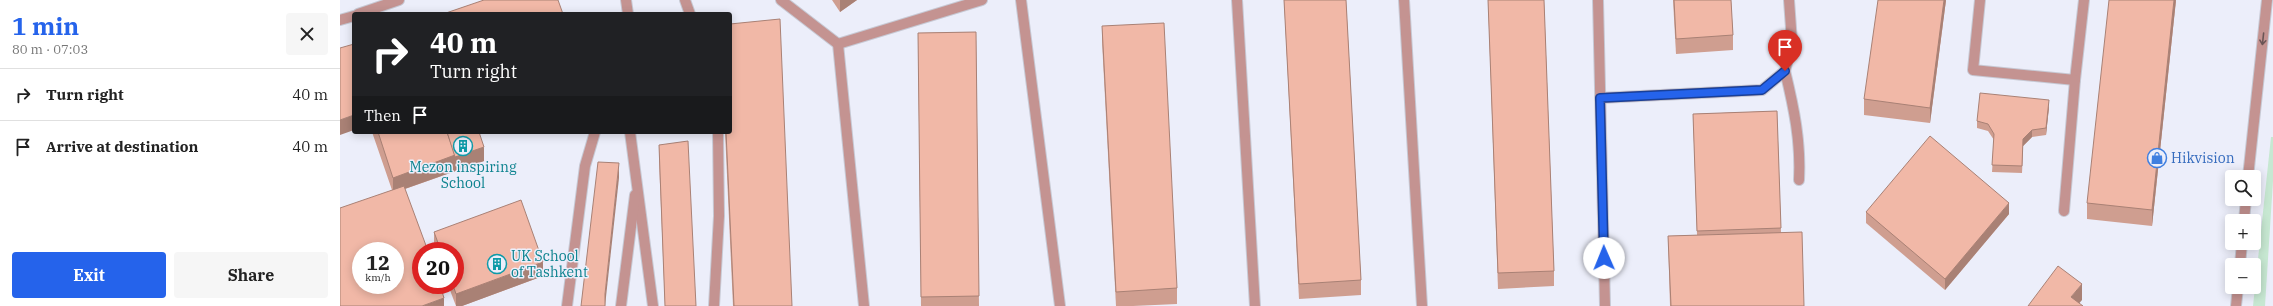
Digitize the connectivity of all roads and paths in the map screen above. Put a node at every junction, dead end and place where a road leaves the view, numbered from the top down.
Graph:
1 (399, 0) edge
2 (626, 0) edge
3 (685, 0) edge
4 (781, 0) edge
5 (982, 0) edge
6 (1021, 0) edge
7 (1237, 0) edge
8 (1404, 0) edge
9 (1598, 0) edge
10 (1789, 0) edge
11 (1980, 0) edge
12 (2084, 0) edge
13 (2267, 0) edge
14 (364, 12) edge
15 (628, 12) edge
16 (689, 12) edge
17 (352, 17) edge
18 (340, 20) edge
19 (838, 44) junction
20 (1785, 71) junction
21 (2075, 80) junction
22 (1600, 98) junction
23 (594, 134) edge
24 (630, 134) edge
25 (718, 134) edge
26 (2249, 170) edge
27 (1799, 180) dead end
28 (636, 184) junction
29 (2064, 211) dead end
30 (2237, 294) edge
31 (567, 306) edge
32 (621, 306) edge
33 (652, 306) edge
34 (714, 306) edge
35 (864, 306) edge
36 (1060, 306) edge
37 (1255, 306) edge
38 (1422, 306) edge
39 (1605, 306) edge
40 (2236, 306) edge

1 - 14 street
2 - 15 street
3 - 16 street
4 - 19 street
5 - 19 street
6 - 36 street
7 - 37 street
8 - 38 street
9 - 22 street
10 - 20 street
11 - 21 street
12 - 21 street
13 -> 26 street
17 - 18 street
19 - 35 street
20 - 22 street
20 - 27 street
21 - 29 street
22 - 39 street
23 - 31 street
24 - 28 street
25 - 34 street
28 - 32 street
28 - 33 street
30 - 40 street

